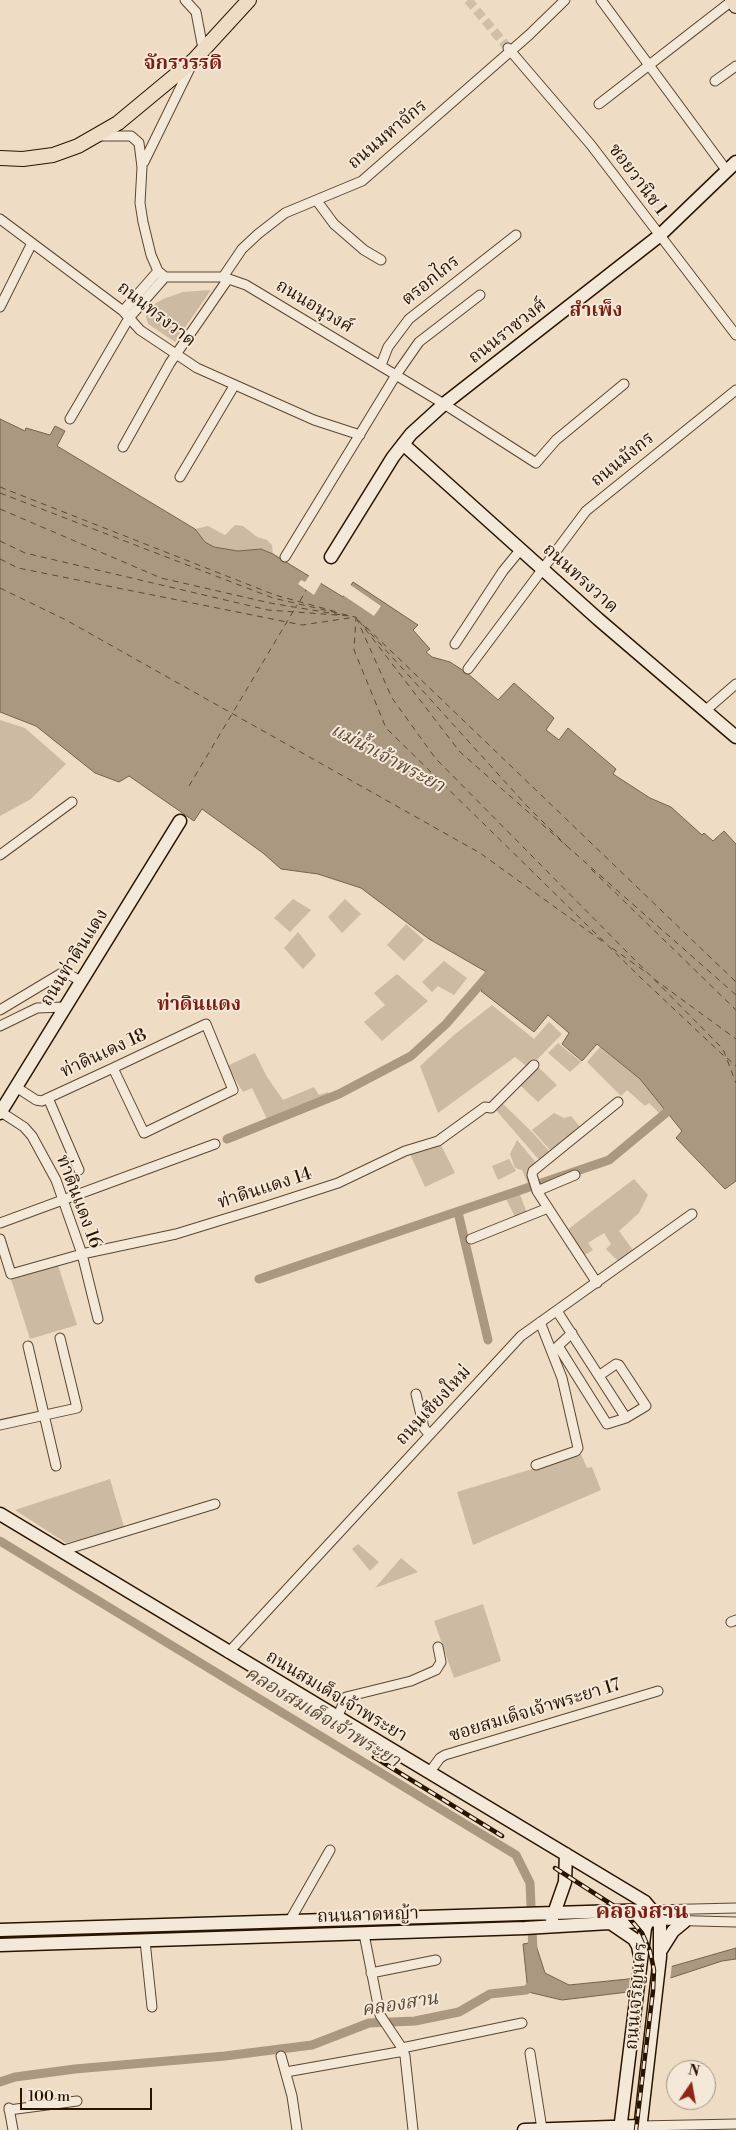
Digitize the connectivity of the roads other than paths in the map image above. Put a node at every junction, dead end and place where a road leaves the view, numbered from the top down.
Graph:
1 (185, 0) edge
2 (249, 0) edge
3 (565, 0) edge
4 (601, 0) edge
5 (732, 0) edge
6 (736, 6) edge
7 (203, 49) junction
8 (510, 49) junction
9 (194, 60) junction
10 (647, 65) junction
11 (736, 66) edge
12 (715, 81) dead end
13 (599, 104) dead end
14 (96, 136) junction
15 (0, 158) edge
16 (142, 166) junction
17 (732, 167) edge
18 (316, 201) junction
19 (0, 219) edge
20 (516, 235) dead end
21 (659, 236) junction
22 (32, 242) junction
23 (381, 260) dead end
24 (161, 274) junction
25 (225, 278) junction
26 (480, 295) dead end
27 (0, 307) edge
28 (126, 314) junction
29 (736, 335) edge
30 (176, 354) junction
31 (381, 365) junction
32 (396, 375) junction
33 (624, 384) dead end
34 (234, 386) junction
35 (736, 390) edge
36 (444, 404) junction
37 (70, 419) dead end
38 (360, 435) junction
39 (403, 444) junction
40 (123, 447) dead end
41 (180, 477) dead end
42 (521, 548) junction
43 (285, 557) dead end
44 (331, 557) dead end
45 (542, 568) junction
46 (455, 644) dead end
47 (468, 670) dead end
48 (736, 684) edge
49 (706, 710) junction
50 (736, 737) edge
51 (72, 802) dead end
52 (180, 820) dead end
53 (0, 855) edge
54 (82, 981) junction
55 (65, 1007) junction
56 (0, 1010) edge
57 (0, 1026) edge
58 (534, 1065) dead end
59 (112, 1068) junction
60 (16, 1087) junction
61 (48, 1098) junction
62 (618, 1102) dead end
63 (0, 1113) edge
64 (215, 1144) dead end
65 (79, 1170) dead end
66 (575, 1175) dead end
67 (537, 1192) junction
68 (63, 1200) junction
69 (548, 1208) junction
70 (692, 1214) dead end
71 (0, 1223) edge
72 (0, 1239) edge
73 (471, 1239) dead end
74 (82, 1254) junction
75 (596, 1283) junction
76 (557, 1312) junction
77 (98, 1319) dead end
78 (540, 1322) junction
79 (572, 1332) junction
80 (60, 1338) dead end
81 (28, 1346) dead end
82 (600, 1375) junction
83 (416, 1394) dead end
84 (45, 1416) junction
85 (626, 1418) junction
86 (1, 1422) edge
87 (429, 1434) junction
88 (536, 1465) dead end
89 (56, 1466) dead end
90 (215, 1504) dead end
91 (0, 1514) edge
92 (61, 1551) junction
93 (438, 1647) dead end
94 (228, 1653) junction
95 (658, 1691) dead end
96 (337, 1718) junction
97 (430, 1773) junction
98 (330, 1850) dead end
99 (566, 1854) junction
100 (736, 1908) edge
101 (555, 1913) junction
102 (653, 1918) junction
103 (289, 1922) junction
104 (684, 1922) junction
105 (736, 1922) edge
106 (612, 1924) junction
107 (174, 1925) junction
108 (537, 1927) junction
109 (0, 1930) edge
110 (364, 1934) junction
111 (174, 1940) junction
112 (145, 1941) junction
113 (0, 1945) edge
114 (661, 1954) junction
115 (436, 1960) dead end
116 (641, 1962) junction
117 (371, 1973) junction
118 (152, 2007) dead end
119 (522, 2023) dead end
120 (403, 2050) junction
121 (530, 2053) dead end
122 (281, 2056) dead end
123 (286, 2072) junction
124 (77, 2101) dead end
125 (736, 2124) edge
126 (620, 2128) edge
127 (640, 2128) edge
128 (542, 2129) edge
129 (13, 2130) edge
130 (296, 2130) edge
131 (413, 2130) edge
132 (524, 2130) edge

1 - 7 street
2 - 7 main road
3 - 8 street, ถนนมหาจักร
4 - 10 street
5 - 6 main road
5 - 10 street
7 - 9 main road
8 - 18 street, ถนนมหาจักร
8 - 21 street, ซอยวานิช 1
9 - 14 main road
9 - 16 street
10 - 13 street
10 - 17 street
11 - 12 street
14 - 15 main road
14 - 16 street
16 - 24 street
17 - 21 main road, ถนนราชวงศ์
18 - 23 street
18 - 25 street, ถนนมหาจักร
19 - 22 street, ถนนทรงวาด
20 - 31 street, ตรอกไกร
21 - 29 street, ซอยวานิช 1
21 - 36 main road, ถนนราชวงศ์
22 - 27 street
22 - 28 street, ถนนทรงวาด
24 - 25 street, ถนนอนุวงศ์
24 - 28 street
25 - 30 street, ถนนมหาจักร
25 - 31 street, ถนนอนุวงศ์
26 - 32 street
28 - 30 street, ถนนทรงวาด
28 - 37 street
30 - 34 street, ถนนทรงวาด
30 - 40 street
31 - 32 street, ถนนอนุวงศ์
32 - 36 street, ถนนอนุวงศ์
32 - 38 street
33 - 36 street, ถนนอนุวงศ์
34 - 38 street, ถนนทรงวาด
34 - 41 street
35 - 45 street, ถนนมังกร
36 - 39 main road, ถนนราชวงศ์
38 - 43 street
39 - 42 main road, ถนนทรงวาด
39 - 44 main road, ถนนราชวงศ์
42 - 45 main road, ถนนทรงวาด
42 - 46 street
45 - 47 street, ถนนมังกร
45 - 49 main road, ถนนทรงวาด
48 - 49 street
49 - 50 main road, ถนนทรงวาด
51 - 53 street
52 - 54 main road, ถนนท่าดินแดง
54 - 55 main road, ถนนท่าดินแดง
54 - 56 street
55 - 57 street
55 - 60 main road, ถนนท่าดินแดง
58 - 74 street, ท่าดินแดง 14
59 - 59 street, ท่าดินเดง 18
59 - 61 street, ท่าดินเดง 18
60 - 61 street, ท่าดินเดง 18
60 - 63 main road, ถนนท่าดินแดง
61 - 65 street
62 - 67 street
63 - 68 street, ท่าดินแดง 16
64 - 68 street
66 - 67 street
67 - 69 street
68 - 71 street
68 - 74 street, ท่าดินแดง 16
69 - 73 street
69 - 75 street
70 - 75 street, ถนนเชียงใหม่
72 - 74 street, ท่าดินแดง 14
74 - 77 street, ท่าดินแดง 16
75 - 76 street, ถนนเชียงใหม่
76 - 78 street, ถนนเชียงใหม่
76 - 79 street
78 - 87 street, ถนนเชียงใหม่
78 - 88 street
79 - 82 street
79 - 85 street
80 - 84 street
81 - 84 street
82 - 85 street
82 - 85 street
83 - 87 street
84 - 86 street
84 - 89 street
87 - 94 street, ถนนเชียงใหม่
90 - 92 street
91 - 92 main road, ถนนสมเด็จเจ้าพระยา
92 - 94 main road, ถนนสมเด็จเจ้าพระยา
93 - 96 street
94 - 96 main road, ถนนสมเด็จเจ้าพระยา
95 - 97 street, ซอยสมเด็จเจ้าพระยา 17
96 - 97 main road, ถนนสมเด็จเจ้าพระยา
97 - 99 main road, ถนนสมเด็จเจ้าพระยา
98 - 103 street
99 - 101 main road
99 - 102 main road, ถนนสมเด็จเจ้าพระยา
100 - 102 street, ถนนลาดหญ้า
101 - 102 main road, ถนนลาดหญ้า
101 - 103 main road, ถนนลาดหญ้า
101 - 108 main road
102 - 104 street, ถนนลาดหญ้า
102 - 106 main road, ถนนลาดหญ้า
102 - 114 main road, ถนนเจริญนคร
102 - 116 main road, ถนนเจริญนคร
103 - 107 main road, ถนนลาดหญ้า
104 - 105 street, ถนนลาดหญ้า
104 - 114 main road
106 - 108 main road, ถนนลาดหญ้า
106 - 116 main road
107 - 109 main road, ถนนลาดหญ้า
107 - 111 main road
108 - 110 main road, ถนนลาดหญ้า
110 - 111 main road, ถนนลาดหญ้า
110 - 117 street
111 - 112 main road, ถนนลาดหญ้า
112 - 113 main road, ถนนลาดหญ้า
112 - 118 street
114 - 127 main road, ถนนเจริญนคร
115 - 117 street
116 - 126 main road, ถนนเจริญนคร
117 - 120 street
119 - 120 street
120 - 123 street
120 - 131 street
121 - 128 street
122 - 123 street
123 - 130 street
124 - 129 street
125 - 127 street
126 - 127 main road
126 - 128 main road
128 - 132 main road

